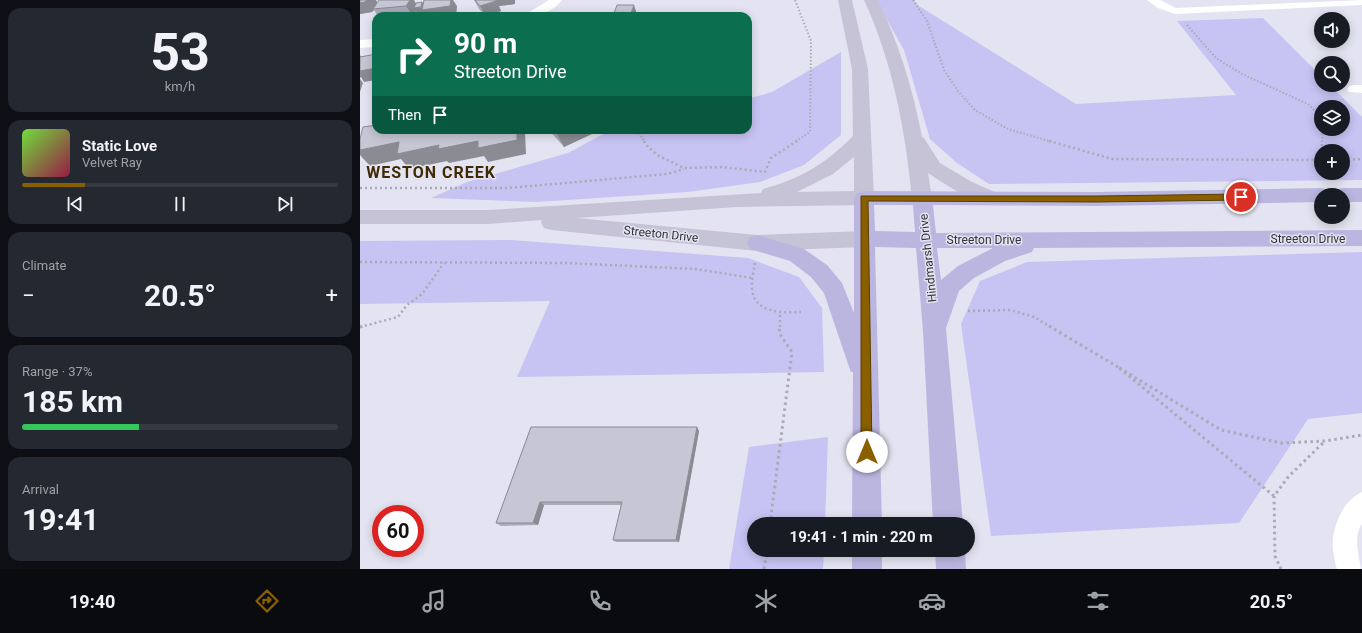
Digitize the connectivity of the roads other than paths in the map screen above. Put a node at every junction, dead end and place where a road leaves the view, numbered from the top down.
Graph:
1 (556, 0) edge
2 (845, 0) edge
3 (871, 0) edge
4 (1153, 0) edge
5 (1362, 2) edge
6 (538, 12) edge
7 (372, 43) edge
8 (360, 44) edge
9 (863, 136) junction
10 (914, 136) junction
11 (1314, 195) edge
12 (1350, 195) edge
13 (1362, 195) edge
14 (864, 198) junction
15 (922, 198) junction
16 (990, 198) junction
17 (737, 200) junction
18 (488, 217) junction
19 (360, 218) edge
20 (1362, 238) edge
21 (864, 239) junction
22 (926, 240) junction
23 (1043, 240) junction
24 (756, 253) junction
25 (935, 331) junction
26 (866, 382) junction
27 (1362, 504) edge
28 (867, 517) edge
29 (948, 517) edge
30 (867, 557) edge
31 (950, 557) edge
32 (868, 569) edge
33 (951, 569) edge
34 (1349, 569) edge

1 - 6 street
2 - 9 main road
3 - 10 main road, Hindmarsh Drive
4 - 5 street
7 - 8 street
9 - 14 main road
9 - 17 main road
10 - 15 main road, Hindmarsh Drive
10 - 16 main road
11 - 16 main road, Streeton Drive
12 - 13 main road
14 - 15 main road, Streeton Drive
14 - 17 main road, Streeton Drive
14 - 21 main road
15 - 16 main road, Streeton Drive
15 - 22 main road, Hindmarsh Drive
17 - 18 main road, Streeton Drive
18 - 19 main road, Streeton Drive
18 - 24 main road, Streeton Drive
20 - 23 main road, Streeton Drive
21 - 22 main road, Streeton Drive
21 - 24 main road, Streeton Drive
21 - 26 main road
22 - 23 main road, Streeton Drive
22 - 25 main road, Hindmarsh Drive
23 - 25 main road
24 - 26 main road
25 - 29 main road, Hindmarsh Drive
26 - 28 main road
27 - 34 street
30 - 32 main road
31 - 33 main road

